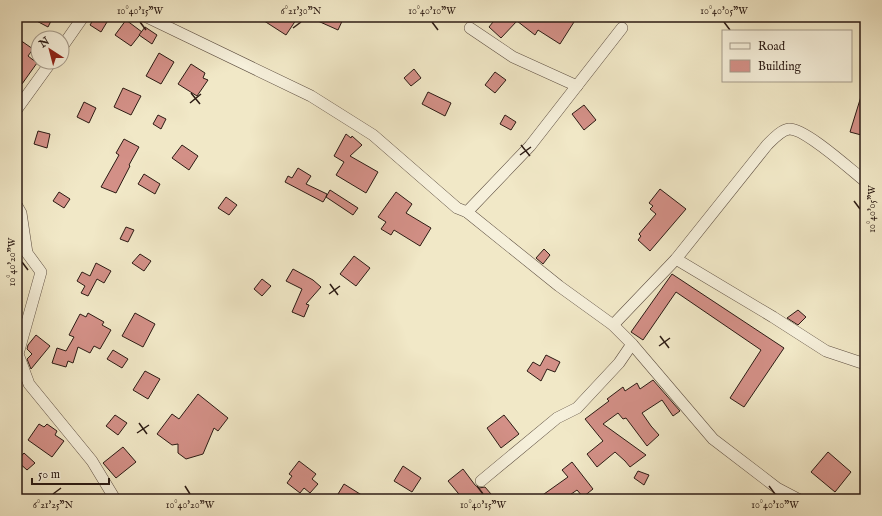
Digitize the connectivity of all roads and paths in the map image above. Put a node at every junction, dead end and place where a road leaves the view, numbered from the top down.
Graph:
1 (83, 17) edge
2 (147, 17) edge
3 (470, 28) dead end
4 (622, 28) dead end
5 (70, 36) edge
6 (45, 70) edge
7 (577, 86) junction
8 (17, 109) edge
9 (865, 182) edge
10 (17, 206) edge
11 (467, 212) junction
12 (676, 259) junction
13 (613, 326) junction
14 (632, 344) junction
15 (865, 364) edge
16 (481, 481) dead end
17 (115, 499) edge
18 (798, 499) edge

1 - 5 street
2 - 11 street
3 - 7 street
4 - 7 street
6 - 8 street
7 - 11 street
9 - 12 street
10 - 17 street
11 - 13 street
12 - 13 street
12 - 15 street
13 - 14 street
14 - 16 street
14 - 18 street

